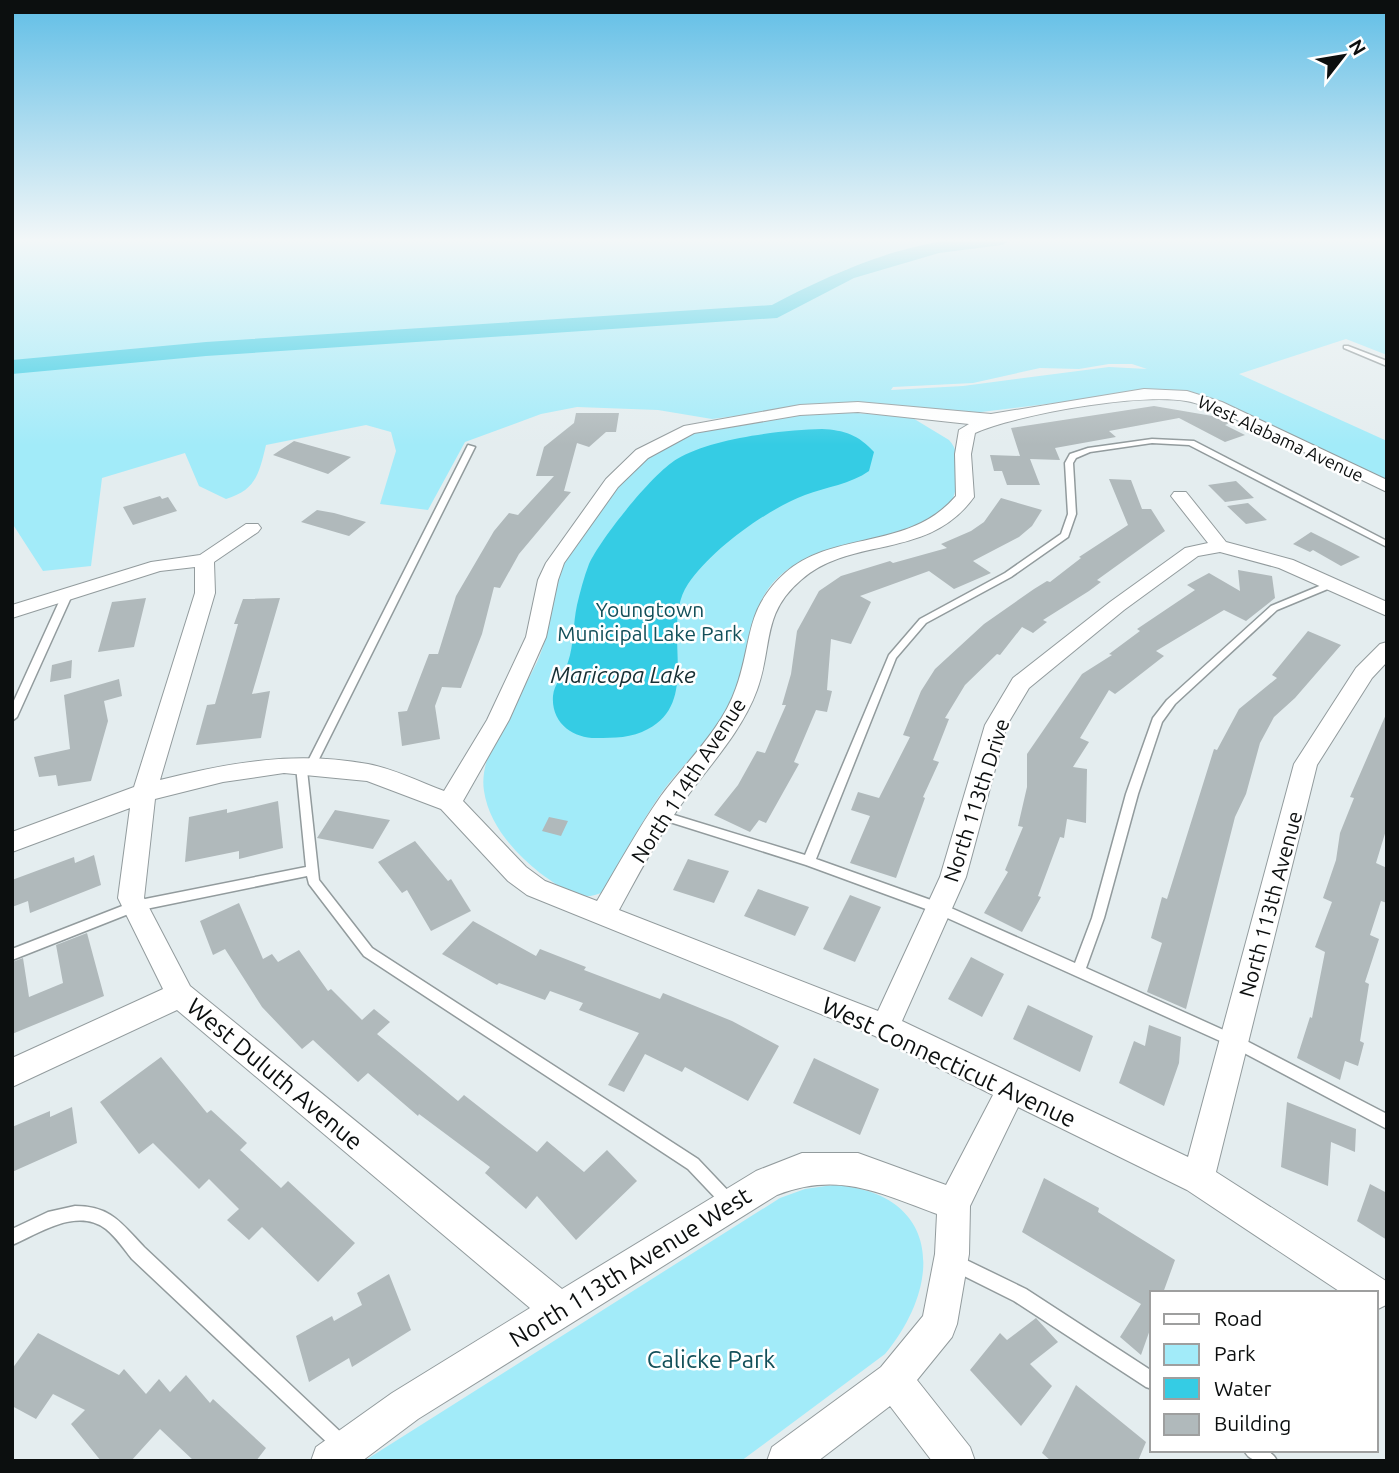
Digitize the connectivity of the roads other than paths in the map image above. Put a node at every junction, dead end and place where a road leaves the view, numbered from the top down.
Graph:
1 (1346, 347) dead end
2 (1387, 364) edge
3 (1174, 394) joint
4 (998, 417) junction
5 (471, 447) dead end
6 (1387, 487) edge
7 (1180, 496) dead end
8 (252, 528) dead end
9 (1387, 544) edge
10 (1220, 546) junction
11 (205, 561) junction
12 (1332, 584) junction
13 (68, 593) junction
14 (1387, 610) edge
15 (12, 612) edge
16 (1387, 649) edge
17 (12, 717) edge
18 (305, 767) junction
19 (144, 793) junction
20 (450, 803) junction
21 (661, 815) junction
22 (12, 842) edge
23 (809, 861) junction
24 (312, 870) junction
25 (135, 906) junction
26 (938, 908) junction
27 (602, 916) junction
28 (12, 955) edge
29 (1078, 972) junction
30 (180, 995) junction
31 (885, 1027) junction
32 (1234, 1041) junction
33 (12, 1073) edge
34 (1011, 1090) junction
35 (1387, 1122) edge
36 (1198, 1179) junction
37 (954, 1204) junction
38 (731, 1205) junction
39 (12, 1237) edge
40 (951, 1261) junction
41 (1370, 1291) edge
42 (560, 1310) junction
43 (894, 1380) junction
44 (1150, 1380) edge
45 (337, 1454) edge
46 (786, 1461) edge
47 (956, 1461) edge

1 - 2 lane
3 - 4 street, North 114th Avenue
3 - 6 street, West Alabama Avenue
4 - 20 street
4 - 21 street, North 114th Avenue
5 - 18 lane
7 - 10 street
8 - 11 street
9 - 23 lane
10 - 12 street, North 113th Drive
10 - 26 street, North 113th Drive
11 - 13 street
11 - 19 street, West Duluth Avenue
12 - 14 street, North 113th Drive
12 - 29 lane
13 - 15 street
13 - 17 lane
16 - 32 street, North 113th Avenue
18 - 19 street
18 - 20 street
18 - 24 lane
19 - 22 street
19 - 25 street, West Duluth Avenue
20 - 27 street, West Connecticut Avenue
21 - 23 lane
21 - 27 street, North 114th Avenue
23 - 26 lane
24 - 25 lane
24 - 38 lane
25 - 28 lane
25 - 30 street, West Duluth Avenue
26 - 29 lane
26 - 31 street, North 113th Drive
27 - 31 street, West Connecticut Avenue
29 - 32 lane
30 - 33 street
30 - 42 street, West Duluth Avenue
31 - 34 street, West Connecticut Avenue
32 - 35 lane
32 - 36 street, North 113th Avenue
34 - 36 street, West Connecticut Avenue
34 - 37 street
36 - 41 street, West Connecticut Avenue
37 - 38 street, North 113th Avenue West
37 - 40 street
38 - 42 street, North 113th Avenue West
39 - 45 lane
40 - 43 street
40 - 44 lane
42 - 45 street, North 113th Avenue West
43 - 46 street
43 - 47 street

